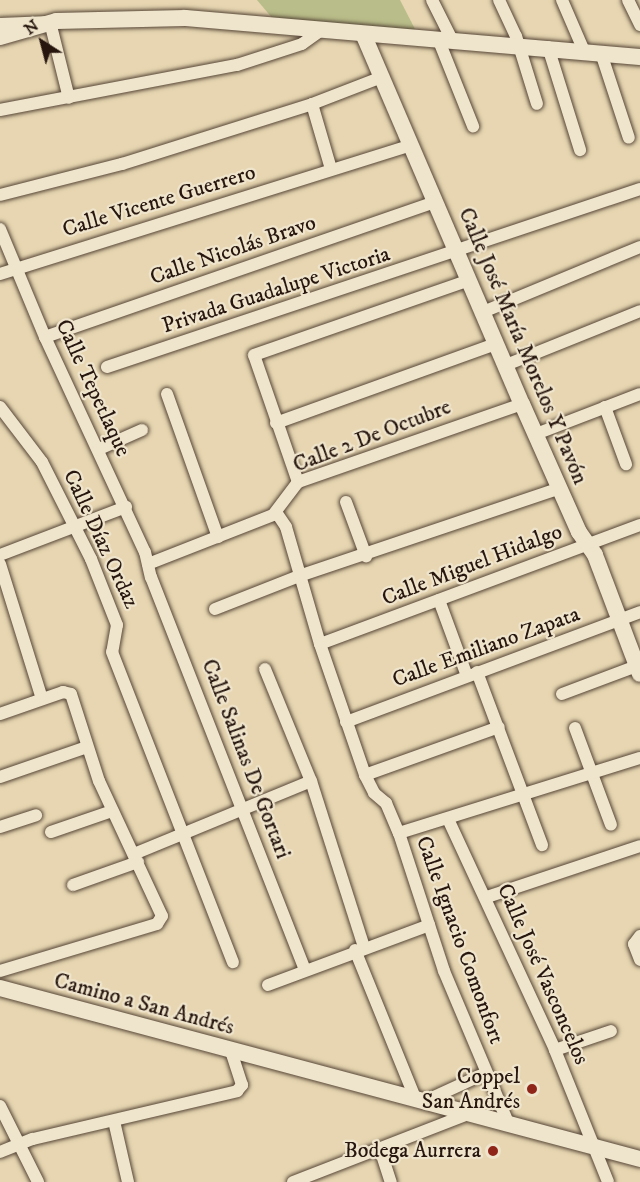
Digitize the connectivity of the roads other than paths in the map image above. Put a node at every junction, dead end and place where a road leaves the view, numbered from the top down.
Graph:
1 (432, 0) edge
2 (499, 0) edge
3 (562, 0) edge
4 (628, 0) edge
5 (50, 22) junction
6 (0, 24) edge
7 (640, 25) edge
8 (320, 31) junction
9 (364, 36) junction
10 (0, 37) edge
11 (446, 42) junction
12 (516, 45) junction
13 (548, 47) junction
14 (592, 52) junction
15 (640, 57) edge
16 (382, 77) junction
17 (69, 98) junction
18 (312, 104) junction
19 (537, 104) dead end
20 (0, 110) edge
21 (473, 126) dead end
22 (629, 138) dead end
23 (411, 145) junction
24 (580, 150) dead end
25 (331, 169) junction
26 (640, 189) edge
27 (0, 195) edge
28 (435, 202) junction
29 (0, 229) edge
30 (640, 248) edge
31 (457, 253) junction
32 (16, 268) junction
33 (0, 274) edge
34 (469, 280) junction
35 (640, 311) edge
36 (483, 312) junction
37 (45, 337) junction
38 (496, 344) junction
39 (506, 365) junction
40 (107, 367) dead end
41 (167, 394) dead end
42 (640, 394) edge
43 (522, 404) junction
44 (0, 407) edge
45 (605, 407) junction
46 (276, 423) junction
47 (142, 430) dead end
48 (536, 434) junction
49 (99, 449) junction
50 (626, 464) dead end
51 (298, 482) junction
52 (560, 488) junction
53 (346, 502) dead end
54 (126, 507) junction
55 (276, 512) junction
56 (640, 525) edge
57 (76, 527) junction
58 (218, 537) junction
59 (587, 544) junction
60 (0, 555) edge
61 (366, 556) junction
62 (0, 564) edge
63 (148, 564) junction
64 (299, 576) junction
65 (439, 600) junction
66 (215, 609) dead end
67 (640, 612) edge
68 (619, 620) junction
69 (320, 644) junction
70 (265, 669) dead end
71 (638, 670) edge
72 (472, 674) junction
73 (562, 694) dead end
74 (42, 699) junction
75 (0, 714) edge
76 (346, 722) junction
77 (499, 727) junction
78 (575, 728) dead end
79 (87, 747) junction
80 (640, 758) edge
81 (592, 772) junction
82 (365, 775) junction
83 (0, 777) edge
84 (311, 781) junction
85 (522, 793) junction
86 (243, 809) junction
87 (112, 811) junction
88 (36, 815) dead end
89 (448, 819) junction
90 (611, 825) dead end
91 (0, 827) edge
92 (51, 832) dead end
93 (184, 832) junction
94 (399, 833) junction
95 (542, 845) dead end
96 (640, 846) edge
97 (136, 858) junction
98 (73, 885) dead end
99 (487, 897) junction
100 (429, 925) junction
101 (638, 938) edge
102 (359, 949) junction
103 (640, 960) edge
104 (233, 962) dead end
105 (305, 970) junction
106 (0, 971) edge
107 (268, 985) dead end
108 (0, 988) edge
109 (611, 1031) dead end
110 (555, 1050) junction
111 (231, 1051) junction
112 (486, 1073) junction
113 (419, 1101) junction
114 (0, 1106) edge
115 (468, 1114) junction
116 (114, 1121) junction
117 (509, 1125) junction
118 (20, 1144) junction
119 (595, 1148) junction
120 (380, 1149) junction
121 (0, 1152) edge
122 (640, 1160) edge
123 (38, 1182) edge
124 (128, 1182) edge
125 (293, 1182) edge
126 (392, 1182) edge
127 (608, 1182) edge

1 - 11 street
2 - 12 street
3 - 14 street
4 - 7 street
5 - 6 street
5 - 8 street
5 - 10 street
5 - 17 street
8 - 9 street
8 - 17 street
9 - 11 street
9 - 16 street, Calle José María Morelos Y Pavón
11 - 12 street
11 - 21 street
12 - 13 street
12 - 19 street
13 - 14 street
13 - 24 street
14 - 15 street
14 - 22 street
16 - 18 street, Calle Vicente Guerrero
16 - 23 street, Calle José María Morelos Y Pavón
17 - 20 street
18 - 25 street
18 - 27 street, Calle Vicente Guerrero
23 - 25 street, Calle Vicente Guerrero
23 - 28 street, Calle José María Morelos Y Pavón
25 - 32 street, Calle Vicente Guerrero
26 - 31 street, Privada Guadalupe Victoria
28 - 31 street, Calle José María Morelos Y Pavón
28 - 37 street, Calle Nicolás Bravo
29 - 32 street, Calle Tepetlaque
30 - 36 street
31 - 34 street, Calle José María Morelos Y Pavón
31 - 40 street, Privada Guadalupe Victoria
32 - 33 street, Calle Vicente Guerrero
32 - 37 street, Calle Tepetlaque
34 - 36 street, Calle José María Morelos Y Pavón
34 - 46 street
35 - 39 street
36 - 38 street, Calle José María Morelos Y Pavón
37 - 49 street, Calle Tepetlaque
38 - 39 street, Calle José María Morelos Y Pavón
38 - 46 street
39 - 43 street, Calle José María Morelos Y Pavón
41 - 58 street
42 - 45 street
43 - 48 street, Calle José María Morelos Y Pavón
43 - 51 street, Calle 2 De Octubre
44 - 57 street, Calle Díaz Ordaz
45 - 48 street
45 - 50 street
46 - 51 street
47 - 49 street
48 - 52 street, Calle José María Morelos Y Pavón
49 - 54 street, Calle Tepetlaque
51 - 55 street, Calle 2 De Octubre
52 - 59 street, Calle José María Morelos Y Pavón
52 - 61 street
53 - 61 street
54 - 57 street
54 - 63 street, Calle Tepetlaque
55 - 58 street
55 - 64 street, Calle Ignacio Comonfort
56 - 59 street, Calle Miguel Hidalgo
57 - 60 street
57 - 93 street, Calle Díaz Ordaz
58 - 63 street
59 - 65 street, Calle Miguel Hidalgo
59 - 68 street, Calle José María Morelos Y Pavón
61 - 64 street
62 - 74 street
63 - 86 street, Calle Salinas De Gortari
64 - 66 street
64 - 69 street, Calle Ignacio Comonfort
65 - 69 street, Calle Miguel Hidalgo
65 - 72 street
67 - 68 street, Calle Emiliano Zapata
68 - 71 street, Calle José María Morelos Y Pavón
68 - 72 street, Calle Emiliano Zapata
69 - 76 street, Calle Ignacio Comonfort
70 - 84 street
71 - 73 street
72 - 76 street, Calle Emiliano Zapata
72 - 77 street
74 - 75 street
74 - 79 street
76 - 82 street, Calle Ignacio Comonfort
77 - 82 street
77 - 85 street
78 - 81 street
79 - 83 street
79 - 87 street
80 - 81 street
81 - 85 street
81 - 90 street
82 - 94 street, Calle Ignacio Comonfort
84 - 86 street
84 - 102 street
85 - 89 street
85 - 95 street
86 - 93 street
86 - 105 street, Calle Salinas De Gortari
87 - 92 street
87 - 97 street
88 - 91 street
89 - 94 street
89 - 99 street, Calle José Vasconcelos
93 - 97 street
93 - 104 street, Calle Díaz Ordaz
94 - 100 street, Calle Ignacio Comonfort
96 - 99 street
97 - 98 street
97 - 106 street
99 - 110 street, Calle José Vasconcelos
100 - 102 street
100 - 112 street, Calle Ignacio Comonfort
101 - 103 street
102 - 105 street
102 - 113 street
105 - 107 street
108 - 111 street, Camino a San Andrés
109 - 110 street
110 - 119 street, Calle José Vasconcelos
111 - 113 street, Camino a San Andrés
111 - 116 street
112 - 113 street
112 - 117 street, Calle Ignacio Comonfort
113 - 115 street, Camino a San Andrés
114 - 118 street
115 - 117 street, Camino a San Andrés
115 - 120 street
116 - 118 street
116 - 124 street
117 - 119 street, Camino a San Andrés
118 - 121 street
118 - 123 street
119 - 122 street, Camino a San Andrés
119 - 127 street, Calle José Vasconcelos
120 - 125 street
120 - 126 street

